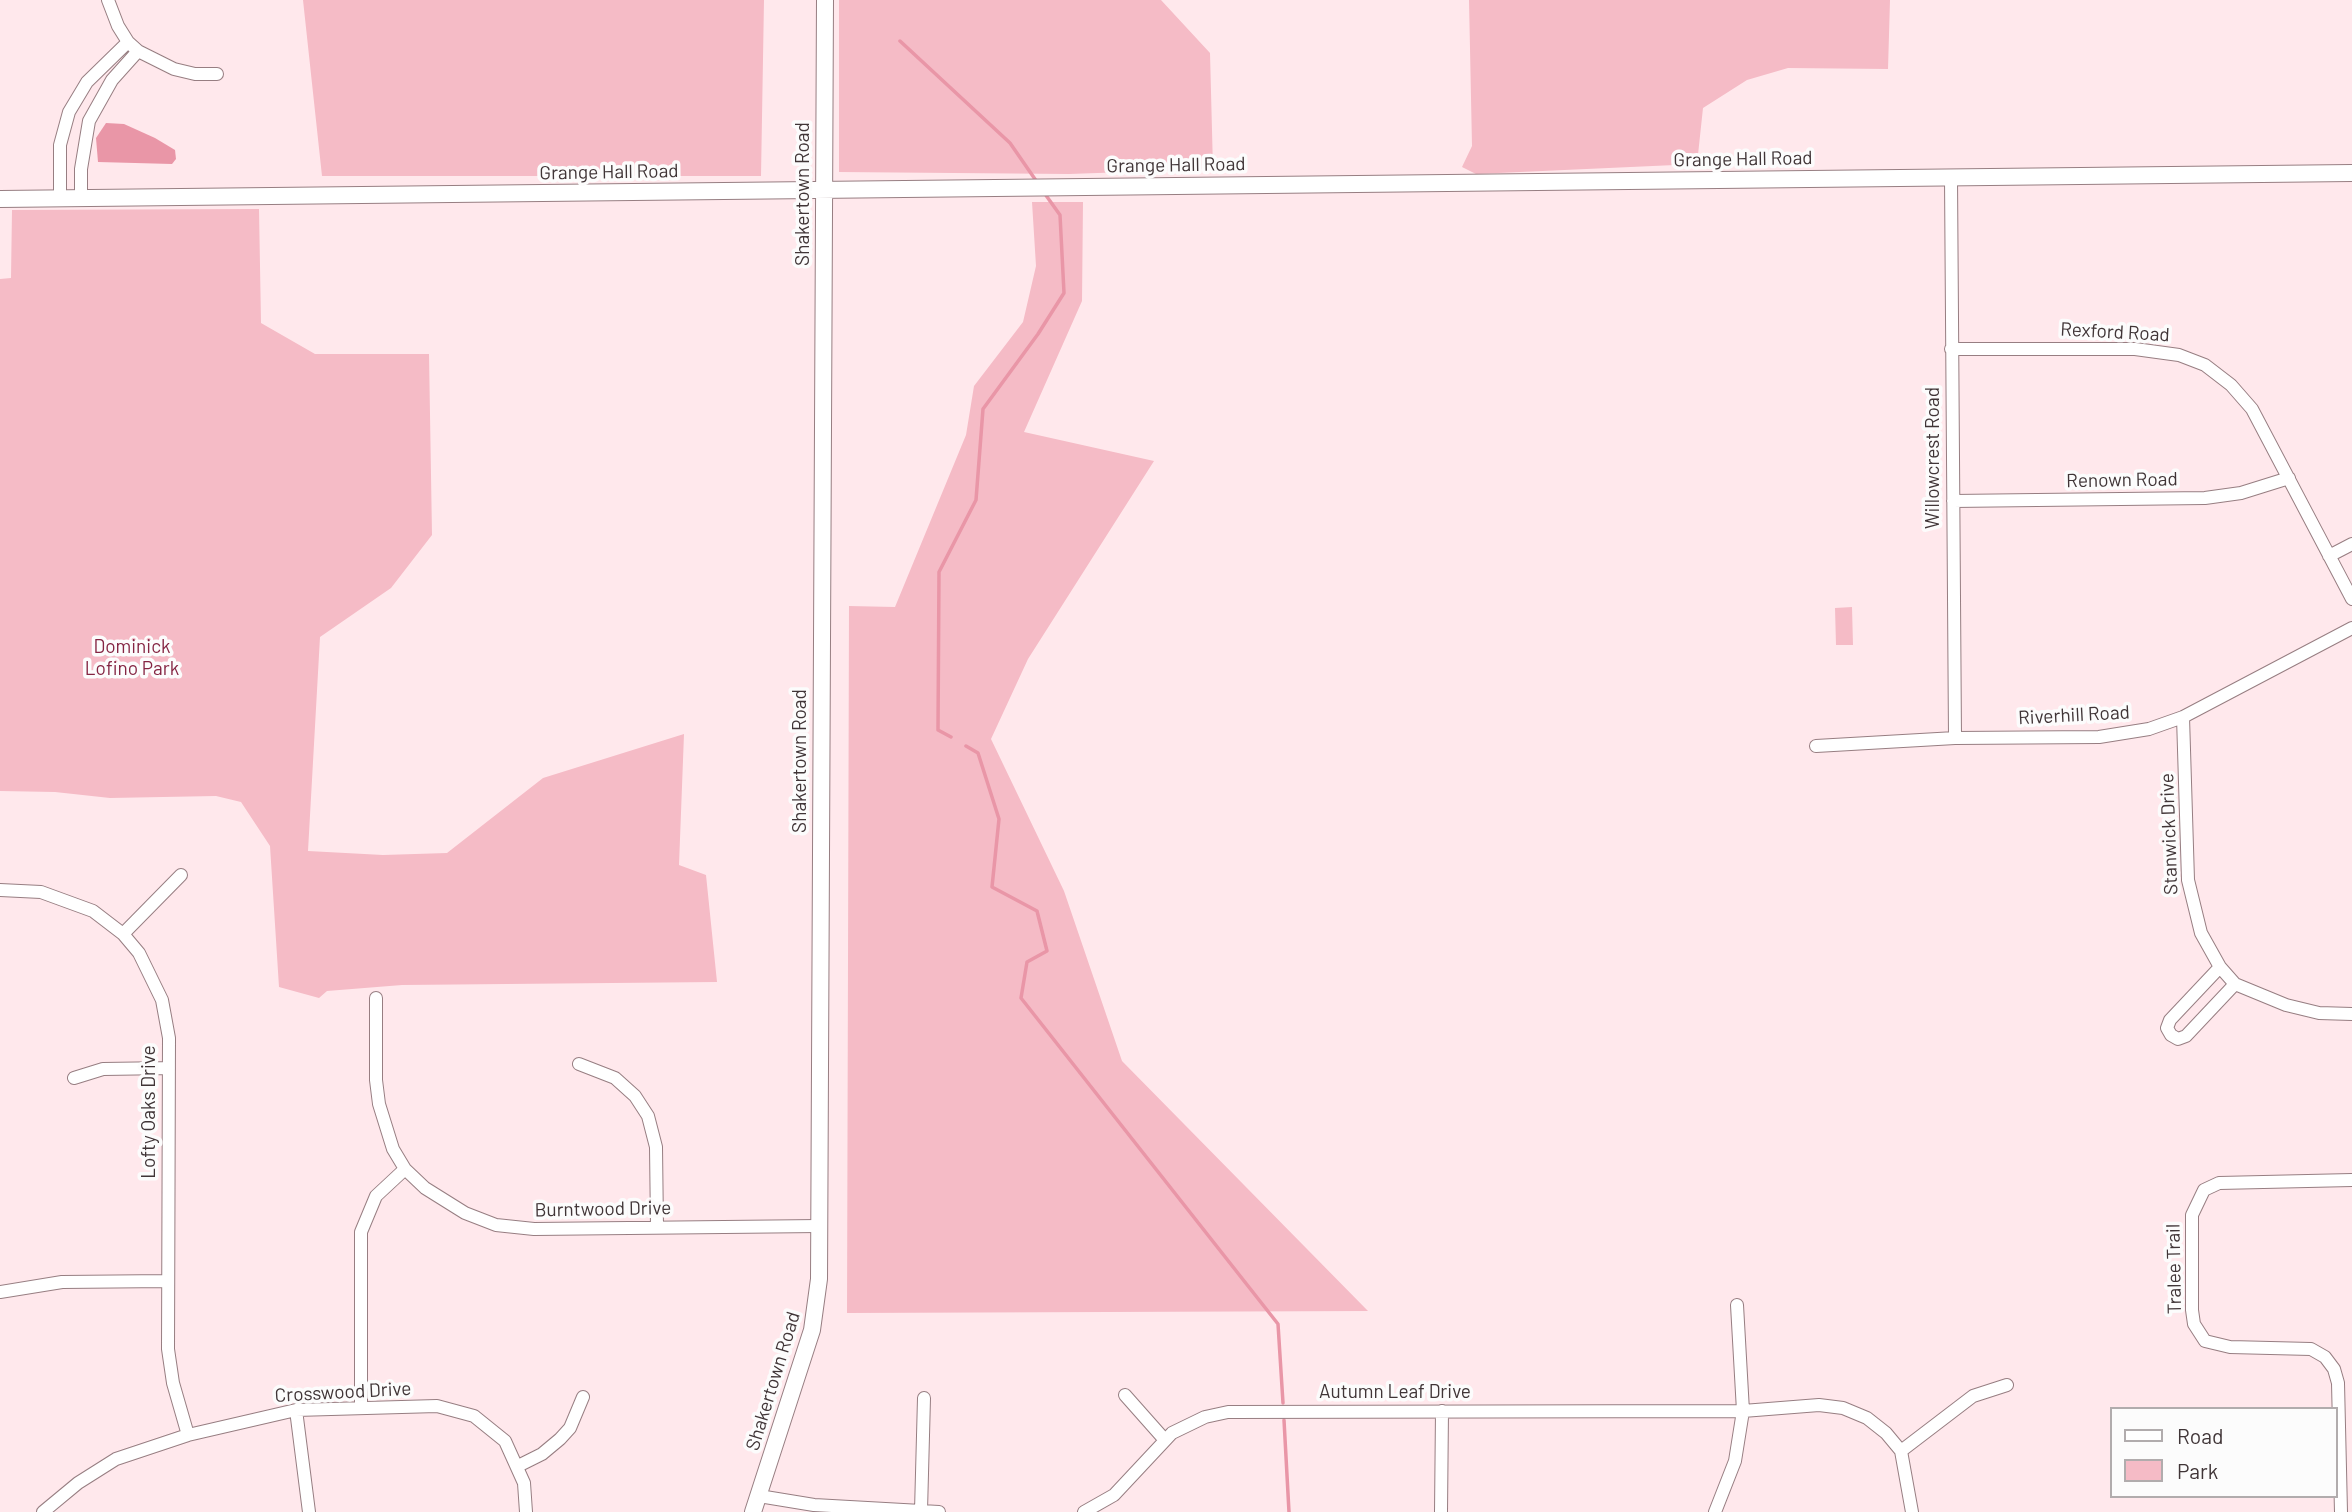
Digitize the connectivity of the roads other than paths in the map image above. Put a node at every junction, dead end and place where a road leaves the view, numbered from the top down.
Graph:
1 (108, 0) edge
2 (825, 0) edge
3 (128, 42) junction
4 (138, 51) junction
5 (217, 74) dead end
6 (2352, 173) edge
7 (1951, 178) junction
8 (824, 190) junction
9 (60, 198) junction
10 (81, 198) junction
11 (0, 199) edge
12 (1951, 349) junction
13 (2289, 478) junction
14 (1953, 501) junction
15 (2352, 544) edge
16 (2329, 556) junction
17 (2352, 598) edge
18 (2352, 628) edge
19 (2183, 717) junction
20 (1955, 738) junction
21 (1816, 746) dead end
22 (181, 875) dead end
23 (0, 890) edge
24 (123, 934) junction
25 (2220, 967) junction
26 (2235, 984) junction
27 (376, 998) dead end
28 (2352, 1013) edge
29 (579, 1064) dead end
30 (169, 1068) junction
31 (74, 1078) dead end
32 (405, 1168) junction
33 (2352, 1180) edge
34 (819, 1226) junction
35 (657, 1227) junction
36 (168, 1281) junction
37 (0, 1292) edge
38 (1737, 1305) dead end
39 (2007, 1385) dead end
40 (1125, 1395) dead end
41 (583, 1397) dead end
42 (924, 1398) dead end
43 (361, 1406) junction
44 (296, 1410) junction
45 (1441, 1411) junction
46 (1743, 1411) junction
47 (188, 1435) junction
48 (1164, 1439) junction
49 (1901, 1451) junction
50 (518, 1466) junction
51 (759, 1496) junction
52 (921, 1511) edge
53 (43, 1512) edge
54 (309, 1512) edge
55 (526, 1512) edge
56 (753, 1512) edge
57 (939, 1512) edge
58 (1084, 1512) edge
59 (1441, 1512) edge
60 (1715, 1512) edge
61 (1912, 1512) edge
62 (2341, 1512) edge

1 - 3 street
2 - 8 street, Shakertown Road
3 - 4 street
3 - 9 street
4 - 5 street
4 - 10 street
6 - 7 street, Grange Hall Road
7 - 8 street, Grange Hall Road
7 - 12 street, Willowcrest Road
8 - 10 street, Grange Hall Road
8 - 34 street, Shakertown Road
9 - 10 street, Grange Hall Road
9 - 11 street, Grange Hall Road
12 - 13 street, Rexford Road
12 - 14 street, Willowcrest Road
13 - 14 street, Renown Road
13 - 16 street, Rexford Road
14 - 20 street, Willowcrest Road
15 - 16 street
16 - 17 street, Rexford Road
18 - 19 street, Riverhill Road
19 - 20 street, Riverhill Road
19 - 25 street, Stanwick Drive
20 - 21 street, Riverhill Road
22 - 24 street
23 - 24 street, Lofty Oaks Drive
24 - 30 street, Lofty Oaks Drive
25 - 26 street, Stanwick Drive
25 - 26 street
26 - 28 street, Stanwick Drive
27 - 32 street
29 - 35 street
30 - 31 street
30 - 36 street, Lofty Oaks Drive
32 - 35 street, Burntwood Drive
32 - 43 street
33 - 62 street, Tralee Trail
34 - 35 street, Burntwood Drive
34 - 51 street, Shakertown Road
36 - 37 street
36 - 47 street, Lofty Oaks Drive
38 - 46 street
39 - 49 street
40 - 48 street
41 - 50 street
42 - 52 street
43 - 44 street, Crosswood Drive
43 - 50 street, Crosswood Drive
44 - 47 street, Crosswood Drive
44 - 54 street
45 - 46 street, Autumn Leaf Drive
45 - 48 street, Autumn Leaf Drive
45 - 59 street
46 - 49 street, Autumn Leaf Drive
46 - 60 street
47 - 53 street, Crosswood Drive
48 - 58 street, Autumn Leaf Drive
49 - 61 street
50 - 55 street, Crosswood Drive
51 - 52 street
51 - 56 street, Shakertown Road
52 - 57 street

